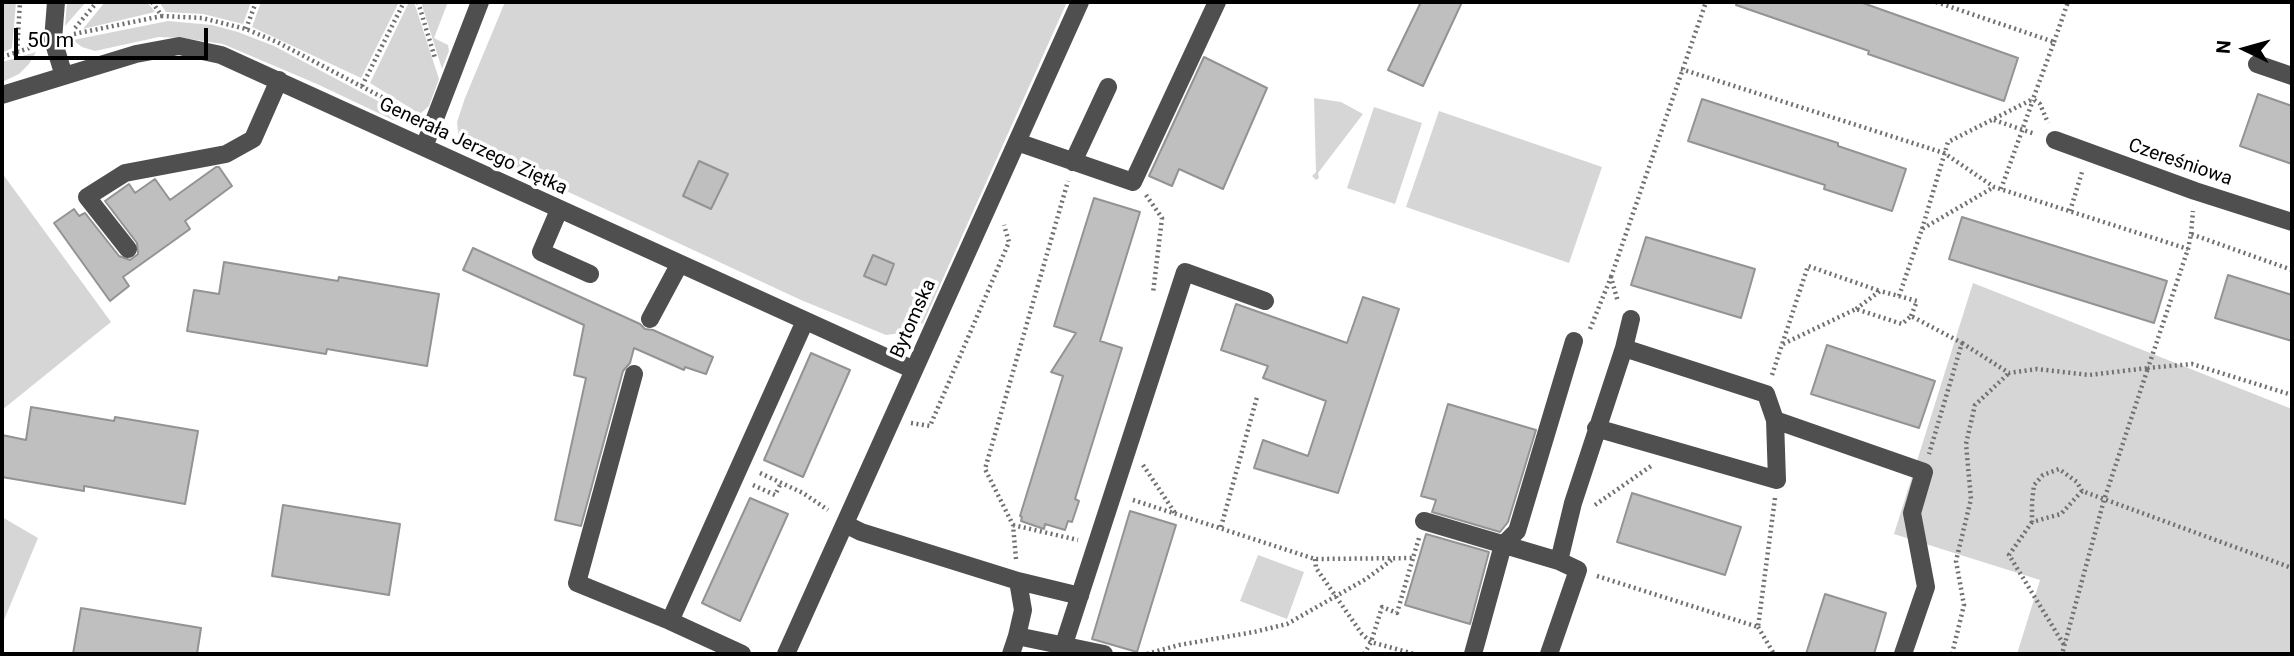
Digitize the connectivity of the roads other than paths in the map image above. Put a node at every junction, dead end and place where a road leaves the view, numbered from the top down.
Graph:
1 (56, 2) edge
2 (480, 2) edge
3 (1080, 2) edge
4 (1217, 2) edge
5 (2257, 64) dead end
6 (64, 76) junction
7 (2292, 76) edge
8 (279, 80) junction
9 (1108, 87) dead end
10 (2, 94) edge
11 (2055, 140) road end
12 (1017, 142) junction
13 (424, 147) junction
14 (1073, 162) junction
15 (559, 209) junction
16 (2292, 222) edge
17 (128, 249) dead end
18 (679, 265) junction
19 (590, 274) dead end
20 (1265, 300) dead end
21 (650, 319) dead end
22 (1631, 319) road end
23 (805, 321) junction
24 (1581, 337) road end
25 (1624, 348) junction
26 (914, 370) junction
27 (634, 374) dead end
28 (1775, 420) junction
29 (1596, 428) junction
30 (1424, 521) road end
31 (845, 524) junction
32 (1503, 545) junction
33 (1559, 561) junction
34 (1018, 581) junction
35 (1080, 596) junction
36 (670, 621) junction
37 (1017, 636) junction
38 (1064, 644) junction
39 (742, 654) edge
40 (786, 654) edge
41 (1011, 654) edge
42 (1104, 654) edge
43 (1473, 654) edge
44 (1549, 654) edge
45 (1903, 654) edge

1 - 6 street
2 - 13 street
3 - 12 street, Bytomska
4 - 14 street
5 - 7 street
6 - 8 street, Generała Jerzego Ziętka
6 - 10 street, Generała Jerzego Ziętka
8 - 13 street, Generała Jerzego Ziętka
8 - 17 street
9 - 14 street
11 - 16 street, Czereśniowa
12 - 14 street
12 - 26 street, Bytomska
13 - 15 street, Generała Jerzego Ziętka
15 - 18 street, Generała Jerzego Ziętka
15 - 19 street
18 - 21 street
18 - 23 street, Generała Jerzego Ziętka
20 - 35 street
22 - 25 street
23 - 26 street, Generała Jerzego Ziętka
23 - 36 street
24 - 32 street
25 - 28 street
25 - 29 street
26 - 31 street, Bytomska
27 - 36 street
28 - 29 street
28 - 45 street
29 - 33 street
30 - 32 street
31 - 34 street
31 - 40 street, Bytomska
32 - 33 street
32 - 43 street
33 - 44 street
34 - 35 street
34 - 37 street
35 - 38 street
36 - 39 street
37 - 38 street
37 - 41 street
38 - 42 street

